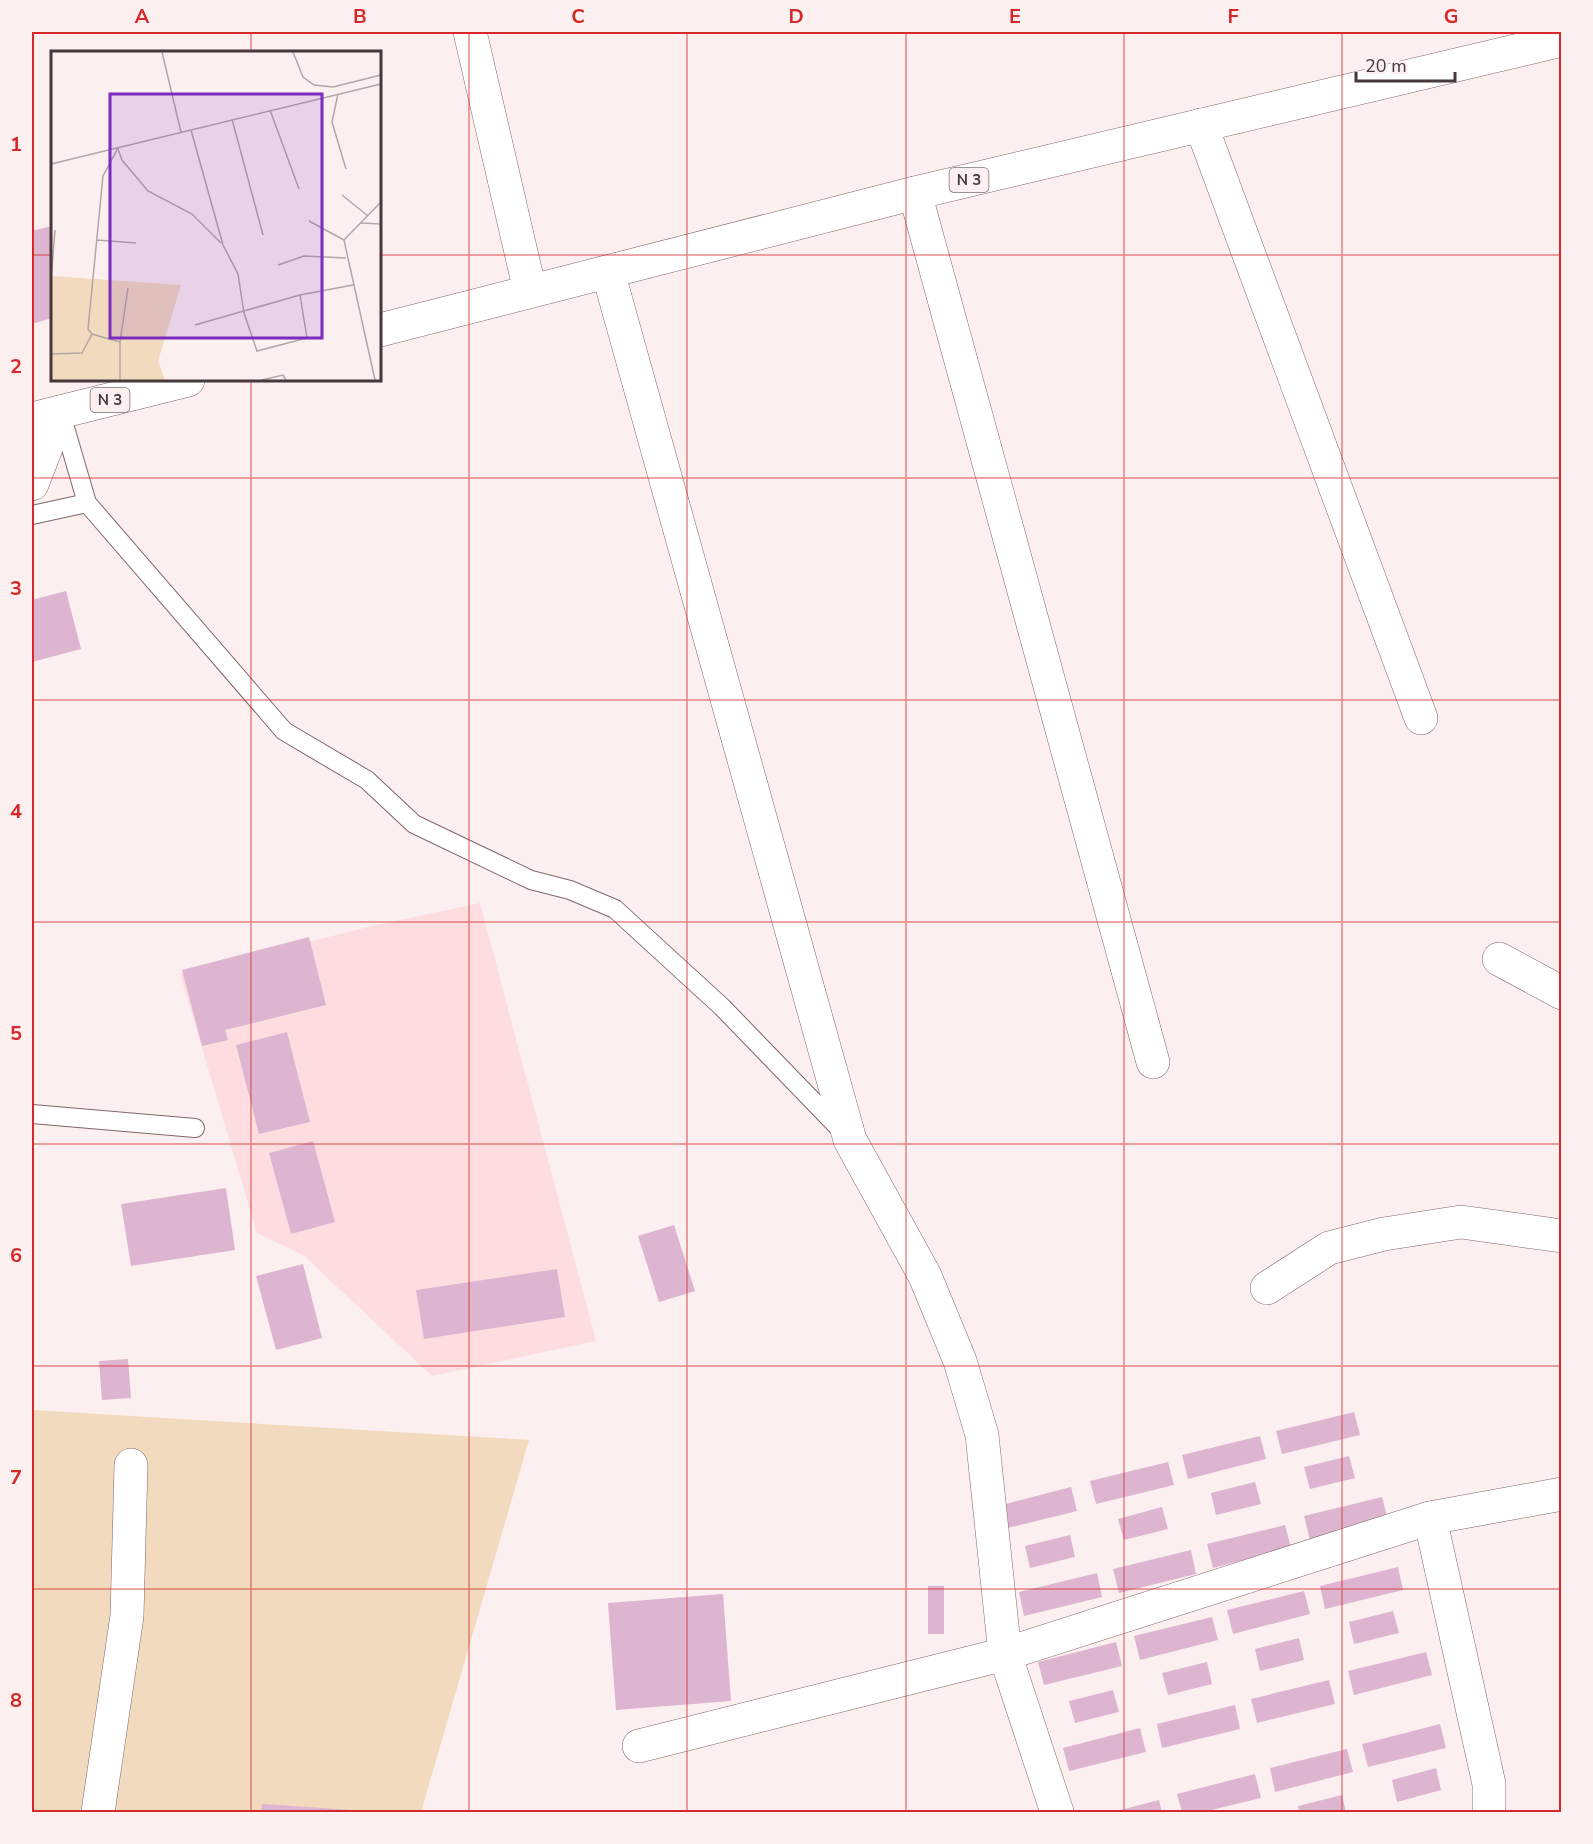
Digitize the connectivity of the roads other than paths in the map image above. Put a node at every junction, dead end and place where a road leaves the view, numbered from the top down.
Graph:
1 (470, 32) edge
2 (1562, 40) edge
3 (1201, 125) junction
4 (915, 193) junction
5 (608, 272) junction
6 (530, 291) junction
7 (381, 330) edge
8 (184, 381) edge
9 (46, 416) edge
10 (32, 484) edge
11 (87, 503) junction
12 (32, 515) edge
13 (1422, 718) dead end
14 (1499, 960) dead end
15 (1562, 993) edge
16 (1153, 1062) dead end
17 (32, 1114) edge
18 (195, 1128) dead end
19 (850, 1140) junction
20 (1562, 1236) edge
21 (1267, 1288) dead end
22 (131, 1465) dead end
23 (1562, 1494) edge
24 (1430, 1518) junction
25 (1005, 1654) junction
26 (639, 1746) dead end
27 (98, 1812) edge
28 (1057, 1812) edge
29 (1489, 1812) edge

1 - 6 main road
2 - 3 main road, N 3
3 - 4 main road, N 3
3 - 13 main road
4 - 5 main road, N 3
4 - 16 main road
5 - 6 main road, N 3
5 - 19 main road
6 - 7 main road, N 3
8 - 9 main road, N 3
9 - 10 main road
9 - 11 lane
11 - 12 lane
11 - 19 lane
14 - 15 main road
17 - 18 lane
19 - 25 main road
20 - 21 main road
22 - 27 main road
23 - 24 main road
24 - 25 main road
24 - 29 main road
25 - 26 main road
25 - 28 main road

